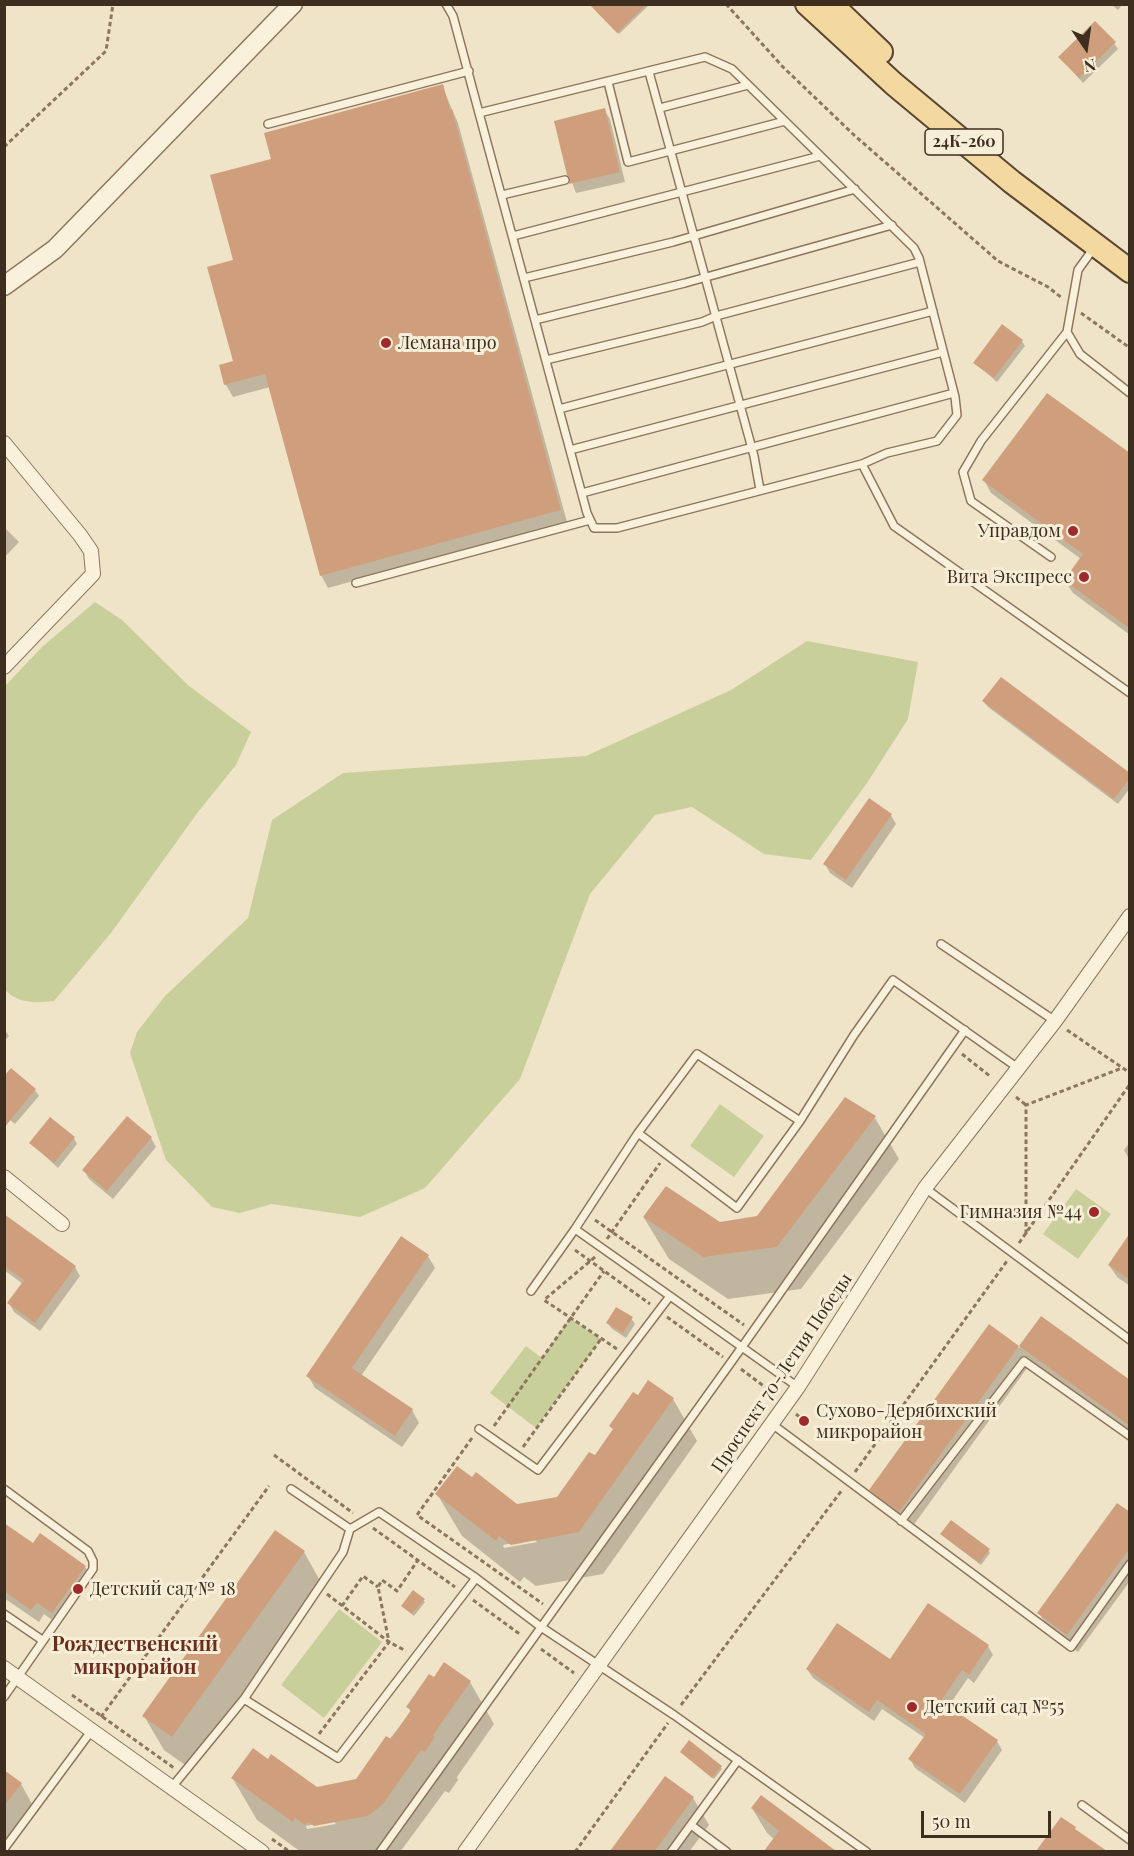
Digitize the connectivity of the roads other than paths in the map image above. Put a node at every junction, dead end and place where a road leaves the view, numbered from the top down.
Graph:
1 (293, 4) edge
2 (446, 4) edge
3 (807, 4) edge
4 (833, 5) edge
5 (469, 70) junction
6 (649, 72) junction
7 (608, 82) junction
8 (748, 85) junction
9 (660, 108) junction
10 (479, 112) junction
11 (785, 121) junction
12 (268, 124) dead end
13 (672, 151) junction
14 (820, 156) junction
15 (565, 180) dead end
16 (855, 189) junction
17 (683, 192) junction
18 (502, 195) junction
19 (892, 225) junction
20 (694, 234) junction
21 (513, 236) junction
22 (1095, 247) junction
23 (920, 262) junction
24 (1130, 262) edge
25 (1130, 271) edge
26 (705, 275) junction
27 (524, 278) junction
28 (4, 286) edge
29 (933, 311) junction
30 (716, 316) junction
31 (535, 320) junction
32 (1067, 332) junction
33 (944, 352) junction
34 (546, 360) junction
35 (729, 363) junction
36 (954, 393) junction
37 (1130, 393) edge
38 (740, 406) junction
39 (559, 410) junction
40 (4, 443) edge
41 (752, 447) junction
42 (570, 450) junction
43 (862, 464) junction
44 (760, 490) junction
45 (582, 493) junction
46 (590, 520) junction
47 (1052, 556) dead end
48 (356, 583) dead end
49 (4, 667) edge
50 (1130, 693) edge
51 (1130, 916) edge
52 (1125, 932) edge
53 (941, 944) dead end
54 (1055, 1021) junction
55 (964, 1030) junction
56 (1018, 1068) junction
57 (800, 1121) junction
58 (638, 1133) junction
59 (4, 1177) edge
60 (925, 1188) junction
61 (62, 1224) dead end
62 (575, 1229) junction
63 (531, 1291) dead end
64 (670, 1296) junction
65 (1130, 1340) edge
66 (742, 1347) junction
67 (798, 1387) junction
68 (772, 1424) junction
69 (479, 1429) road end
70 (1130, 1436) edge
71 (4, 1489) edge
72 (291, 1489) dead end
73 (901, 1521) junction
74 (350, 1529) junction
75 (1130, 1564) edge
76 (476, 1578) junction
77 (4, 1614) edge
78 (541, 1627) junction
79 (42, 1640) junction
80 (598, 1663) junction
81 (4, 1668) edge
82 (19, 1678) junction
83 (4, 1697) edge
84 (244, 1700) junction
85 (92, 1730) junction
86 (738, 1760) junction
87 (172, 1787) junction
88 (1082, 1805) dead end
89 (691, 1825) junction
90 (1130, 1840) edge
91 (4, 1849) edge
92 (262, 1851) edge
93 (380, 1851) edge
94 (465, 1851) edge
95 (671, 1851) edge
96 (727, 1851) edge
97 (867, 1851) edge

1 - 28 street
2 - 5 lane
3 - 22 main road, 24К-260
4 - 24 main road, 24К-260
5 - 10 lane
5 - 12 lane
6 - 7 lane
6 - 8 lane
6 - 9 lane
7 - 10 lane
7 - 13 lane
8 - 9 lane
8 - 11 lane
9 - 13 lane
10 - 18 lane
11 - 13 lane
11 - 14 lane
13 - 17 lane
14 - 16 lane
14 - 17 lane
15 - 18 lane
16 - 19 lane
16 - 20 lane
17 - 20 lane
17 - 21 lane
18 - 21 lane
19 - 23 lane
19 - 26 lane
20 - 26 lane
20 - 27 lane
21 - 27 lane
22 - 25 main road, 24К-260
22 - 32 lane
23 - 29 lane
23 - 30 lane
26 - 30 lane
26 - 31 lane
27 - 31 lane
29 - 33 lane
29 - 35 lane
30 - 34 lane
30 - 35 lane
31 - 34 lane
32 - 37 lane
32 - 47 lane
33 - 36 lane
33 - 38 lane
34 - 39 lane
35 - 38 lane
35 - 39 lane
36 - 41 lane
36 - 43 lane
38 - 41 lane
38 - 42 lane
39 - 42 lane
40 - 49 street
41 - 44 lane
41 - 45 lane
42 - 45 lane
43 - 44 lane
43 - 50 lane
44 - 46 lane
45 - 46 lane
46 - 48 lane
51 - 52 street, Проспект 70-Летия Победы
52 - 54 street, Проспект 70-Летия Победы
53 - 54 lane
54 - 56 street, Проспект 70-Летия Победы
55 - 56 lane
55 - 57 lane
55 - 66 lane
56 - 60 street, Проспект 70-Летия Победы
57 - 58 lane
57 - 58 lane
58 - 62 lane
59 - 61 street
60 - 65 lane
60 - 67 street, Проспект 70-Летия Победы
62 - 63 lane
62 - 64 lane
64 - 66 lane
64 - 69 lane
66 - 67 lane
66 - 78 lane
67 - 68 street, Проспект 70-Летия Победы
68 - 73 lane
68 - 80 street, Проспект 70-Летия Победы
70 - 73 lane
71 - 79 lane
72 - 74 lane
73 - 75 lane
74 - 76 lane
74 - 84 lane
76 - 78 lane
76 - 84 lane
77 - 79 lane
78 - 80 lane
78 - 93 lane
79 - 82 lane
80 - 86 lane
80 - 94 street, Проспект 70-Летия Победы
81 - 82 street
82 - 83 lane
82 - 85 street
84 - 87 lane
85 - 87 street
85 - 91 lane
86 - 89 lane
86 - 97 lane
87 - 92 street
88 - 90 lane
89 - 95 lane
89 - 96 lane

